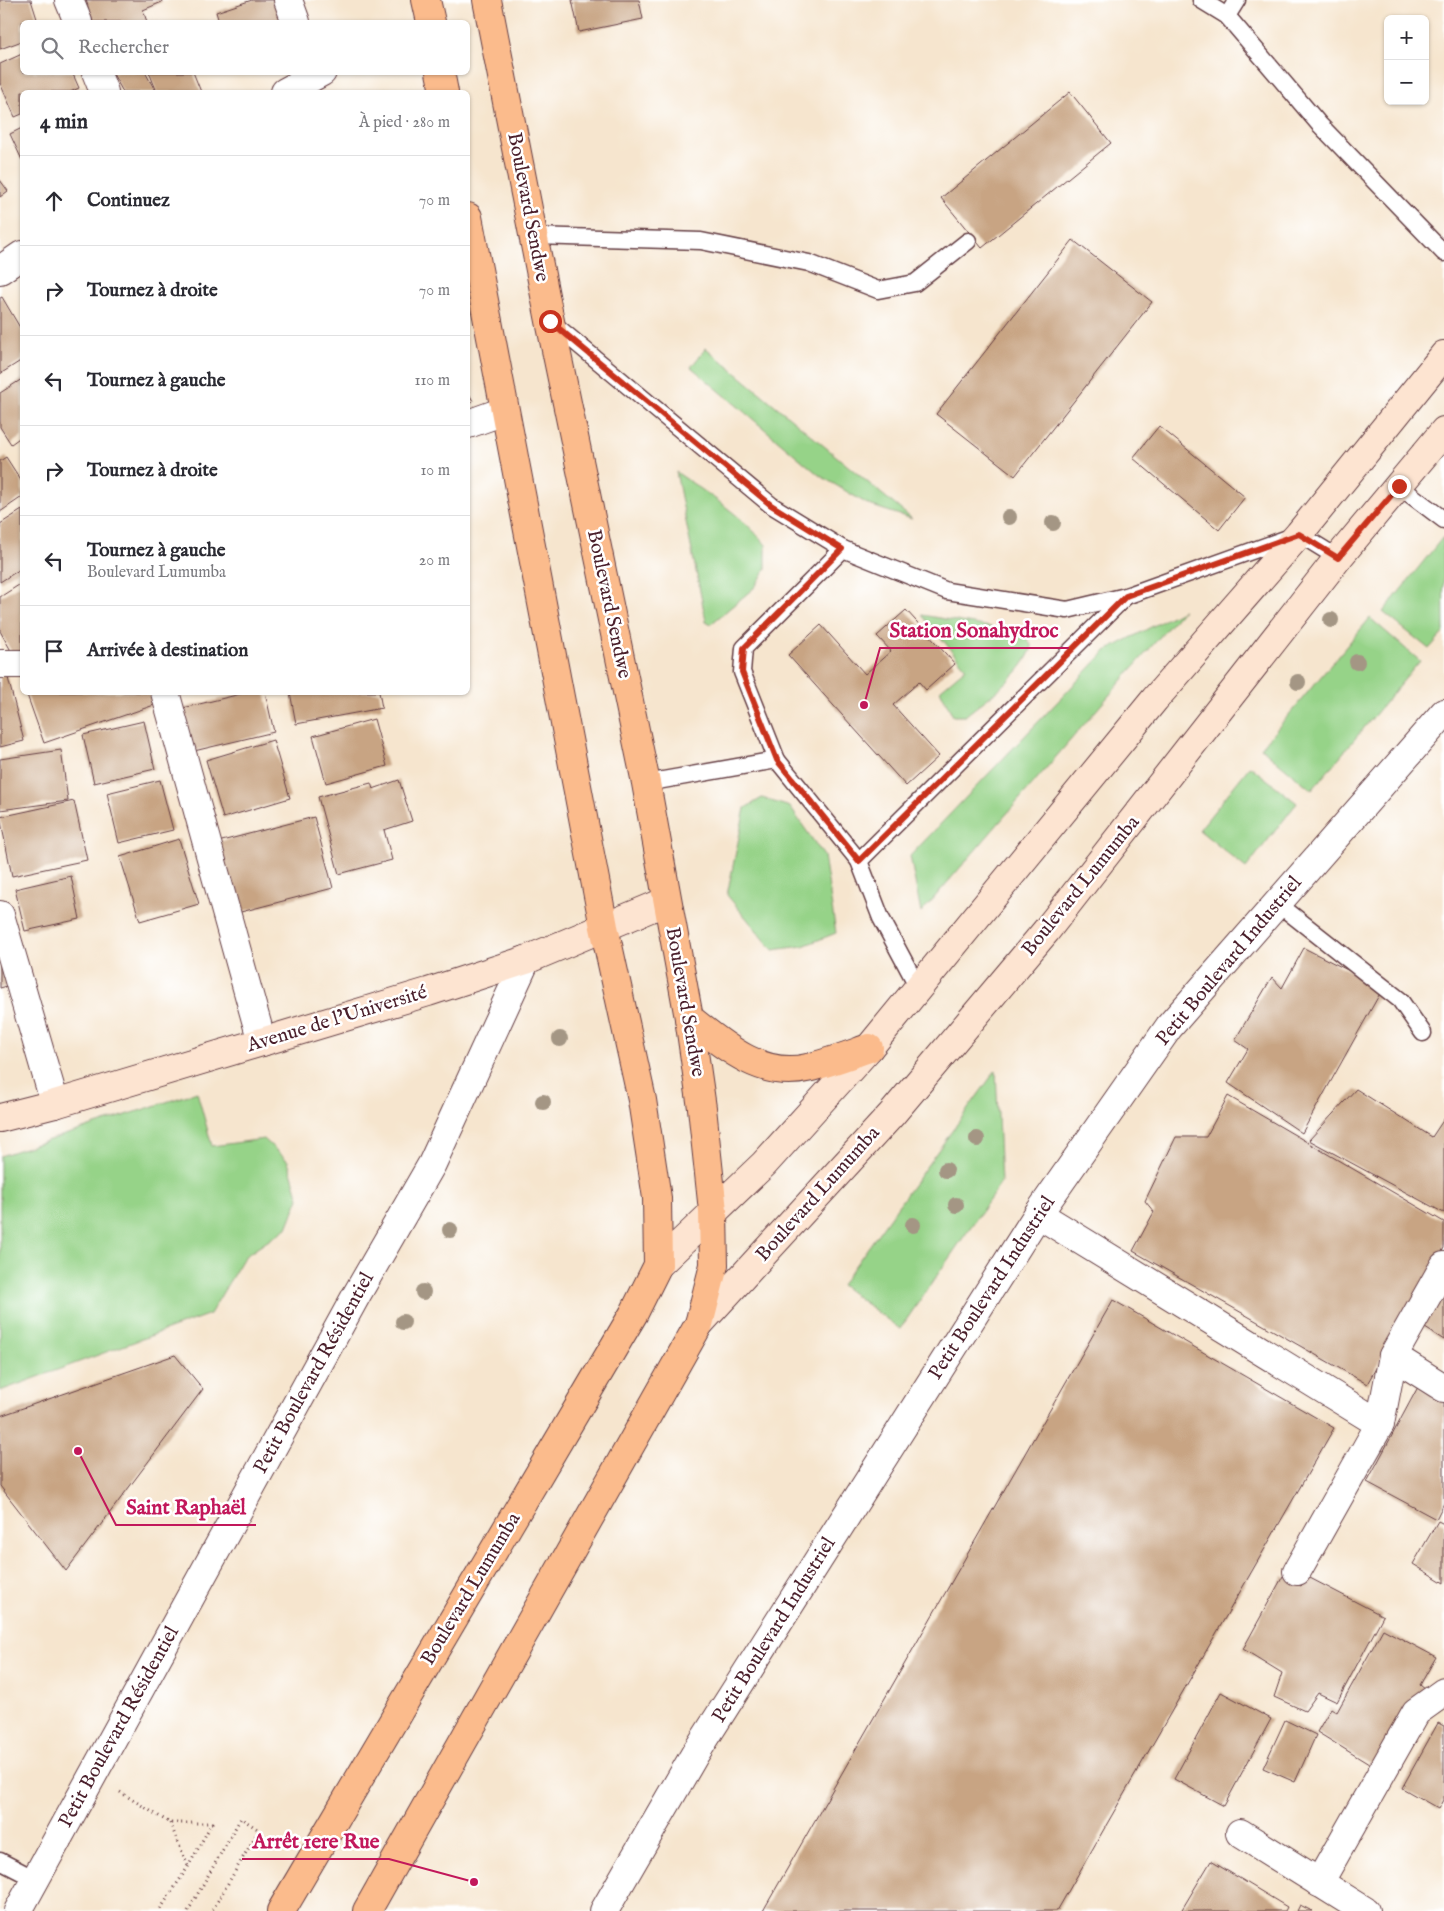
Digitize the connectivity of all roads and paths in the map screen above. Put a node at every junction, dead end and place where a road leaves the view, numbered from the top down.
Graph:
1 (70, 0) edge
2 (288, 0) edge
3 (426, 0) edge
4 (488, 0) edge
5 (1202, 0) edge
6 (1237, 0) edge
7 (1227, 16) junction
8 (77, 20) edge
9 (295, 20) edge
10 (430, 20) edge
11 (97, 75) edge
12 (314, 75) edge
13 (441, 75) edge
14 (103, 90) edge
15 (288, 90) edge
16 (444, 90) edge
17 (470, 228) edge
18 (534, 236) junction
19 (968, 241) dead end
20 (1444, 253) edge
21 (20, 255) edge
22 (0, 270) edge
23 (550, 321) junction
24 (1444, 355) edge
25 (504, 411) junction
26 (470, 423) edge
27 (1444, 432) edge
28 (1399, 486) junction
29 (1444, 520) edge
30 (1299, 534) junction
31 (842, 549) junction
32 (1338, 558) junction
33 (1126, 596) junction
34 (166, 695) edge
35 (1444, 713) edge
36 (777, 760) junction
37 (646, 783) junction
38 (859, 861) junction
39 (667, 901) junction
40 (1277, 903) junction
41 (0, 915) edge
42 (604, 928) junction
43 (526, 960) junction
44 (919, 989) junction
45 (689, 1018) junction
46 (1423, 1033) dead end
47 (262, 1042) junction
48 (869, 1048) junction
49 (55, 1104) junction
50 (0, 1118) edge
51 (713, 1211) junction
52 (1038, 1214) junction
53 (658, 1265) junction
54 (1444, 1266) edge
55 (699, 1324) junction
56 (1393, 1356) junction
57 (1444, 1388) edge
58 (1380, 1424) junction
59 (1298, 1571) dead end
60 (1444, 1692) edge
61 (93, 1774) junction
62 (170, 1823) junction
63 (1240, 1833) dead end
64 (0, 1861) edge
65 (188, 1867) junction
66 (35, 1880) junction
67 (1319, 1882) junction
68 (18, 1911) edge
69 (159, 1911) edge
70 (188, 1911) edge
71 (212, 1911) edge
72 (281, 1911) edge
73 (367, 1911) edge
74 (604, 1911) edge
75 (1365, 1911) edge

1 - 8 street
2 - 9 street
3 - 10 highway
4 - 18 highway, Boulevard Sendwe
5 - 7 lane
6 - 7 lane
7 - 20 lane
11 - 14 street
12 - 15 street
13 - 16 highway
17 - 25 highway
18 - 19 lane
18 - 23 highway, Boulevard Sendwe
21 - 22 street
23 - 31 lane
23 - 37 highway, Boulevard Sendwe
24 - 30 main road, Boulevard Lumumba
25 - 26 street
25 - 42 highway
27 - 28 main road, Boulevard Lumumba
28 - 29 lane
28 - 32 main road, Boulevard Lumumba
30 - 32 lane
30 - 33 lane
30 - 44 main road, Boulevard Lumumba
31 - 33 lane
31 - 36 lane
32 - 55 main road, Boulevard Lumumba
33 - 38 lane
34 - 47 street
35 - 40 street, Petit Boulevard Industriel
36 - 37 lane
36 - 38 lane
37 - 39 highway, Boulevard Sendwe
38 - 44 lane
39 - 42 main road, Avenue de l’Université
39 - 45 highway, Boulevard Sendwe
40 - 46 lane
40 - 52 street, Petit Boulevard Industriel
41 - 49 street
42 - 43 main road, Avenue de l’Université
42 - 53 highway, Boulevard Lumumba
43 - 47 main road, Avenue de l’Université
43 - 61 street, Petit Boulevard Résidentiel
44 - 48 main road, Boulevard Lumumba
45 - 48 highway
45 - 51 highway, Boulevard Sendwe
47 - 49 main road, Avenue de l’Université
48 - 51 main road, Boulevard Lumumba
49 - 50 main road, Avenue de l’Université
51 - 53 main road, Boulevard Lumumba
51 - 55 highway, Boulevard Lumumba
52 - 58 street
52 - 74 street, Petit Boulevard Industriel
53 - 72 highway, Boulevard Lumumba
54 - 56 street
55 - 73 highway, Boulevard Lumumba
56 - 57 street
56 - 58 street
58 - 59 street
60 - 67 street
61 - 62 path
61 - 66 street, Petit Boulevard Résidentiel
62 - 65 path
62 - 65 path
63 - 67 street
64 - 66 lane
65 - 69 path
66 - 68 street, Petit Boulevard Résidentiel
67 - 75 street
70 - 71 path

